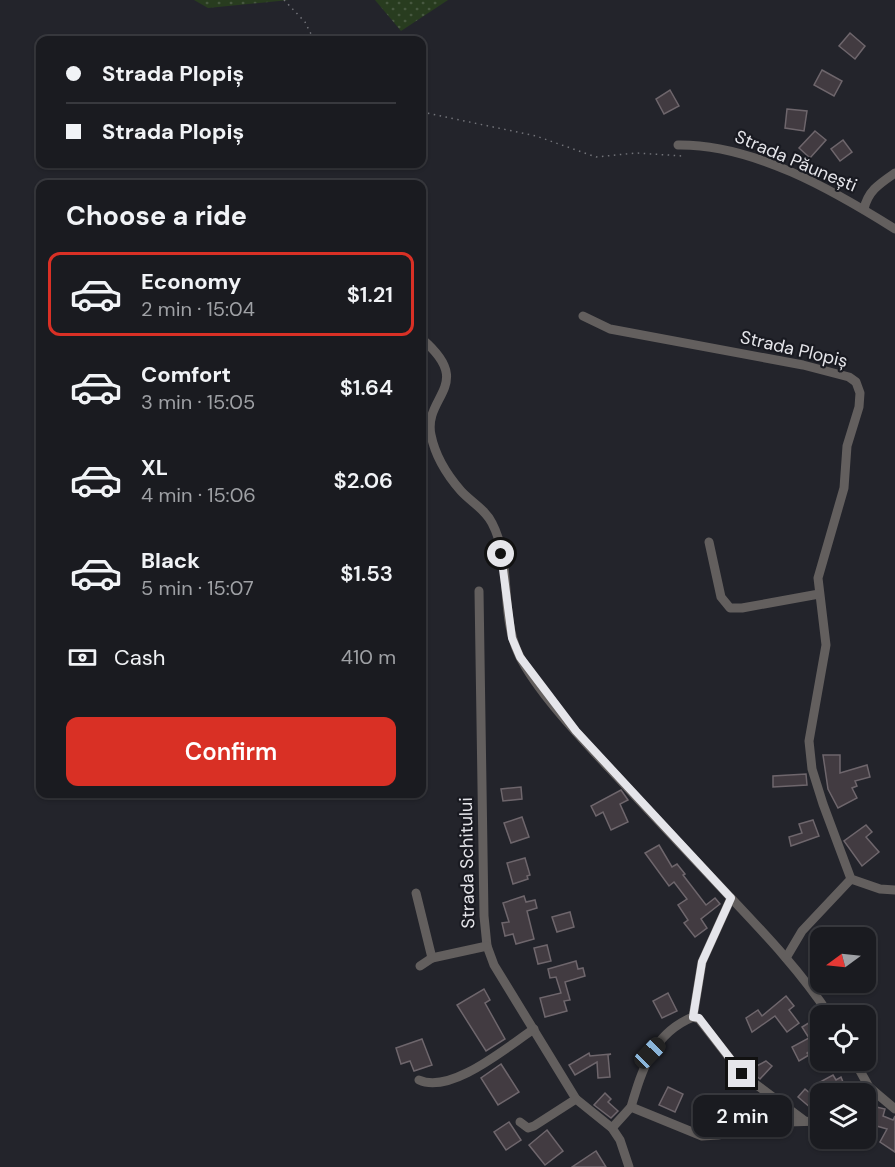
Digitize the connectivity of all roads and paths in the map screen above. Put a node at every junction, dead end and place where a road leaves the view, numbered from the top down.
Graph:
1 (284, 0) edge
2 (312, 36) edge
3 (426, 113) edge
4 (698, 144) junction
5 (678, 145) dead end
6 (895, 173) edge
7 (864, 209) junction
8 (895, 229) edge
9 (583, 316) dead end
10 (426, 342) edge
11 (709, 542) dead end
12 (479, 591) dead end
13 (819, 594) junction
14 (851, 879) junction
15 (895, 890) edge
16 (416, 893) dead end
17 (731, 898) junction
18 (487, 946) junction
19 (432, 958) junction
20 (786, 958) junction
21 (420, 966) dead end
22 (822, 1005) edge
23 (693, 1017) junction
24 (534, 1029) junction
25 (419, 1080) dead end
26 (876, 1097) edge
27 (576, 1099) junction
28 (631, 1107) junction
29 (895, 1109) edge
30 (805, 1120) junction
31 (810, 1120) edge
32 (520, 1122) dead end
33 (612, 1128) junction
34 (629, 1167) edge

1 - 2 path
3 - 4 path
4 - 5 street, Strada Păunești
4 - 7 street, Strada Păunești
6 - 7 street
7 - 8 street, Strada Păunești
9 - 13 street, Strada Plopiș
10 - 17 street
11 - 13 street
12 - 18 street, Strada Schitului
13 - 14 street, Strada Plopiș
14 - 15 street
14 - 20 street
16 - 19 street
17 - 20 street
17 - 23 street
18 - 19 street
18 - 24 street, Strada Schitului
19 - 21 street
20 - 22 street
23 - 28 street
23 - 30 street
24 - 25 street
24 - 27 street, Strada Schitului
26 - 29 street
27 - 32 street
27 - 33 street, Strada Schitului
28 - 30 street
28 - 33 street
30 - 31 street
33 - 34 street, Strada Schitului

